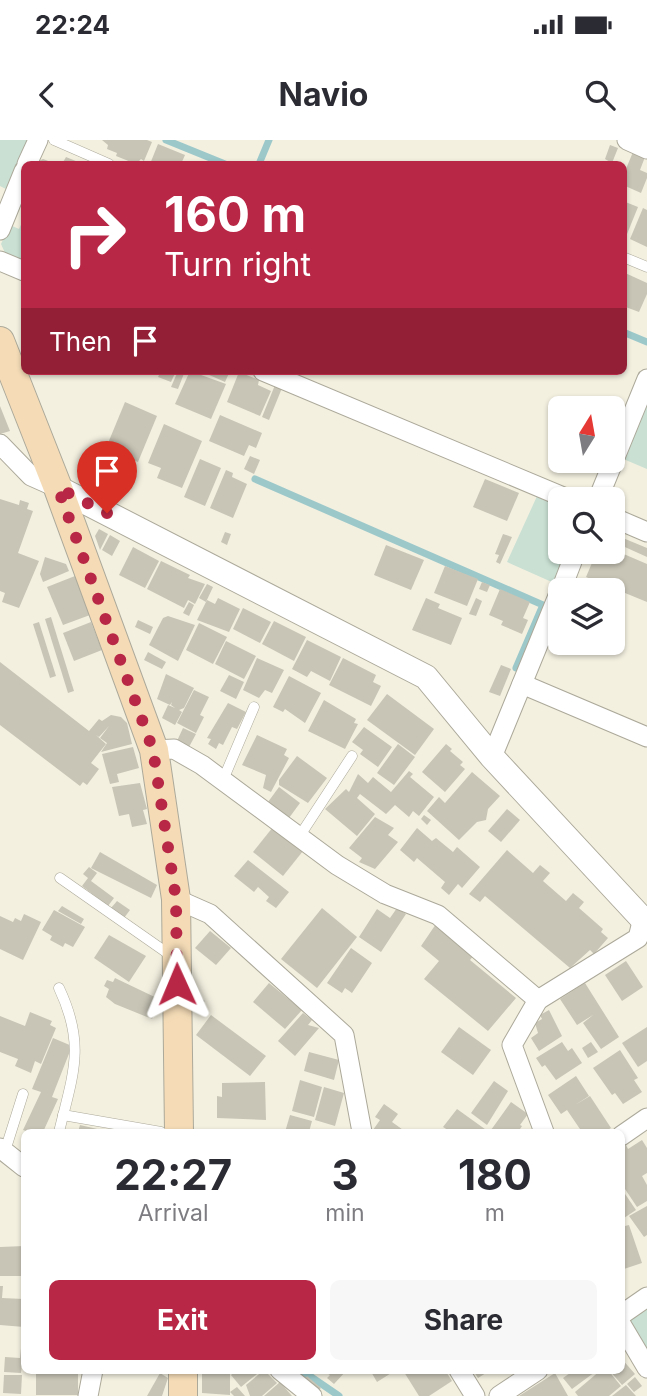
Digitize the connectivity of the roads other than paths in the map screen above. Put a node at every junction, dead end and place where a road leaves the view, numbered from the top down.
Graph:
1 (37, 140) edge
2 (54, 140) edge
3 (627, 140) edge
4 (647, 149) edge
5 (28, 161) edge
6 (102, 161) edge
7 (21, 178) edge
8 (0, 230) edge
9 (627, 259) edge
10 (0, 261) edge
11 (647, 267) edge
12 (21, 270) edge
13 (0, 341) edge
14 (273, 375) edge
15 (647, 379) edge
16 (0, 444) edge
17 (603, 487) edge
18 (58, 488) junction
19 (548, 491) edge
20 (625, 522) edge
21 (647, 531) edge
22 (548, 620) edge
23 (522, 684) junction
24 (254, 707) dead end
25 (647, 737) edge
26 (153, 750) junction
27 (352, 756) dead end
28 (492, 757) junction
29 (223, 780) junction
30 (299, 837) junction
31 (60, 878) dead end
32 (176, 899) junction
33 (645, 923) edge
34 (176, 960) junction
35 (59, 988) dead end
36 (538, 1000) junction
37 (23, 1094) dead end
38 (63, 1115) junction
39 (647, 1118) edge
40 (60, 1129) edge
41 (144, 1129) edge
42 (179, 1129) edge
43 (361, 1129) edge
44 (543, 1129) edge
45 (625, 1133) edge
46 (2, 1150) edge
47 (21, 1165) edge
48 (647, 1297) edge
49 (625, 1312) edge
50 (625, 1331) edge
51 (647, 1368) edge
52 (92, 1374) edge
53 (183, 1374) edge
54 (285, 1374) edge
55 (461, 1374) edge
56 (532, 1374) edge
57 (88, 1396) edge
58 (184, 1396) edge
59 (312, 1396) edge
60 (475, 1396) edge
61 (499, 1396) edge

1 - 5 street
2 - 6 lane
3 - 4 street
7 - 8 street
9 - 11 lane
10 - 12 street
13 - 18 main road
14 - 19 street
15 - 17 street
16 - 18 street
18 - 26 main road
18 - 28 street
20 - 21 street
22 - 23 street
23 - 25 street
23 - 28 street
24 - 29 lane
26 - 29 street
26 - 32 main road
27 - 30 lane
28 - 33 street
29 - 30 street
30 - 36 street
31 - 34 lane
32 - 34 main road
32 - 43 street
33 - 36 street
34 - 42 main road
35 - 38 lane
36 - 44 street
37 - 46 lane
38 - 40 lane
38 - 41 lane
39 - 45 street
46 - 47 street
48 - 49 street
50 - 51 street
52 - 57 street
53 - 58 main road
54 - 59 street
55 - 60 street
56 - 61 street

